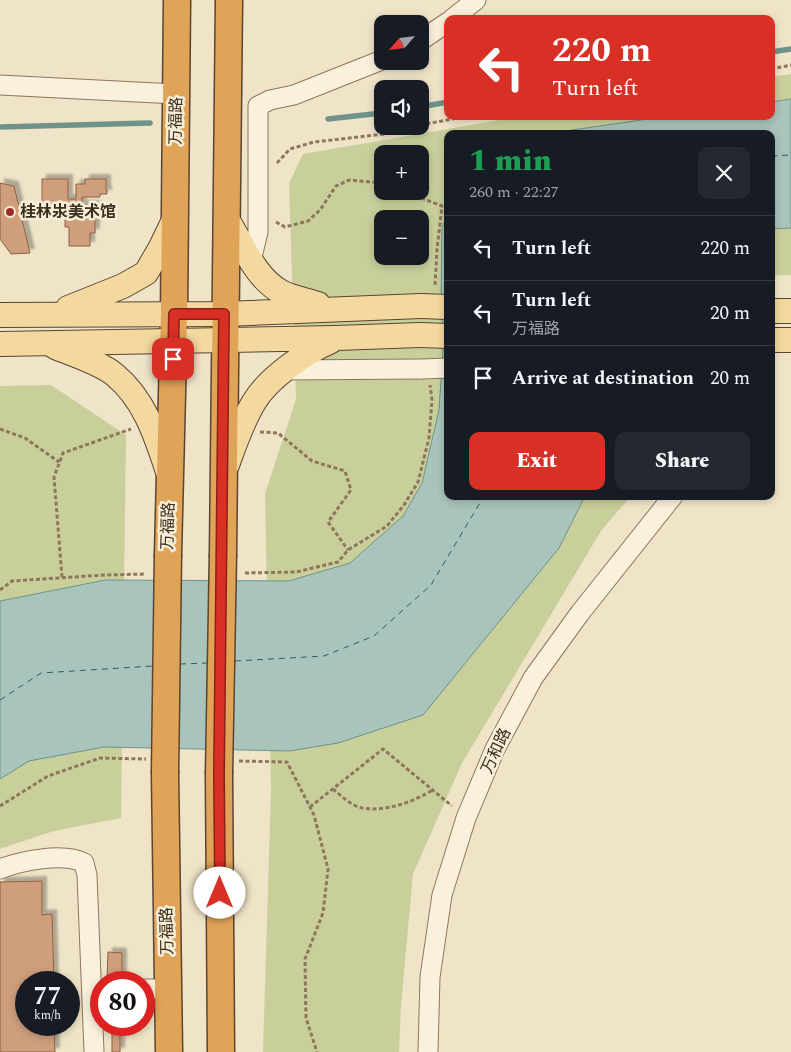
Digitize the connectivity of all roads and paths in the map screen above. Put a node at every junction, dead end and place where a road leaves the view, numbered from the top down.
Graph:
1 (177, 0) edge
2 (228, 0) edge
3 (476, 0) edge
4 (457, 15) edge
5 (444, 25) edge
6 (429, 35) edge
7 (374, 63) edge
8 (791, 65) edge
9 (775, 67) edge
10 (0, 85) edge
11 (176, 94) junction
12 (447, 120) edge
13 (429, 123) edge
14 (375, 135) edge
15 (275, 164) dead end
16 (374, 182) edge
17 (426, 200) edge
18 (226, 218) junction
19 (174, 220) junction
20 (274, 220) dead end
21 (251, 262) junction
22 (434, 300) edge
23 (334, 309) junction
24 (775, 311) edge
25 (791, 311) edge
26 (174, 314) junction
27 (224, 314) junction
28 (0, 315) edge
29 (51, 315) junction
30 (444, 336) edge
31 (336, 338) junction
32 (224, 340) junction
33 (775, 340) edge
34 (791, 340) edge
35 (173, 341) junction
36 (44, 343) junction
37 (0, 344) edge
38 (284, 370) junction
39 (433, 371) edge
40 (153, 427) junction
41 (0, 428) edge
42 (239, 431) junction
43 (60, 462) junction
44 (223, 474) junction
45 (170, 476) junction
46 (670, 500) edge
47 (348, 550) junction
48 (160, 564) junction
49 (231, 564) junction
50 (62, 577) junction
51 (0, 590) edge
52 (333, 788) junction
53 (433, 790) junction
54 (310, 807) dead end
55 (466, 818) junction
56 (0, 869) edge
57 (95, 971) edge
58 (156, 989) edge
59 (95, 1036) edge
60 (94, 1052) edge
61 (169, 1052) edge
62 (221, 1052) edge
63 (428, 1052) edge

1 - 11 highway, 万福路
2 - 18 highway
3 - 4 street
5 - 6 street
7 - 21 street
8 - 9 path
10 - 11 street
11 - 19 highway, 万福路
12 - 13 path
14 - 15 path
16 - 20 path
17 - 22 path
18 - 21 main road
18 - 27 highway
19 - 26 highway, 万福路
19 - 29 main road
21 - 23 main road
22 - 23 main road
23 - 27 main road
24 - 25 main road
26 - 27 main road
26 - 29 main road
26 - 35 highway, 万福路
27 - 32 highway
28 - 29 main road
30 - 31 main road, bridge
31 - 32 main road
31 - 38 main road
32 - 35 main road
32 - 44 highway
33 - 34 main road
35 - 36 main road
35 - 45 highway, 万福路
36 - 37 main road
36 - 40 main road
38 - 39 street
38 - 42 main road
39 - 47 path
40 - 43 path
40 - 45 main road
41 - 43 path
42 - 44 main road
42 - 47 path
43 - 50 path
44 - 49 highway
45 - 48 highway, 万福路
46 - 55 street, 万和路
47 - 49 path
48 - 50 path
48 - 58 highway, 万福路, bridge
49 - 62 highway, bridge
50 - 51 path
52 - 53 path
52 - 53 path
52 - 54 path
53 - 55 path
55 - 63 street, 万和路
56 - 57 street
58 - 61 highway, 万福路
59 - 60 street

